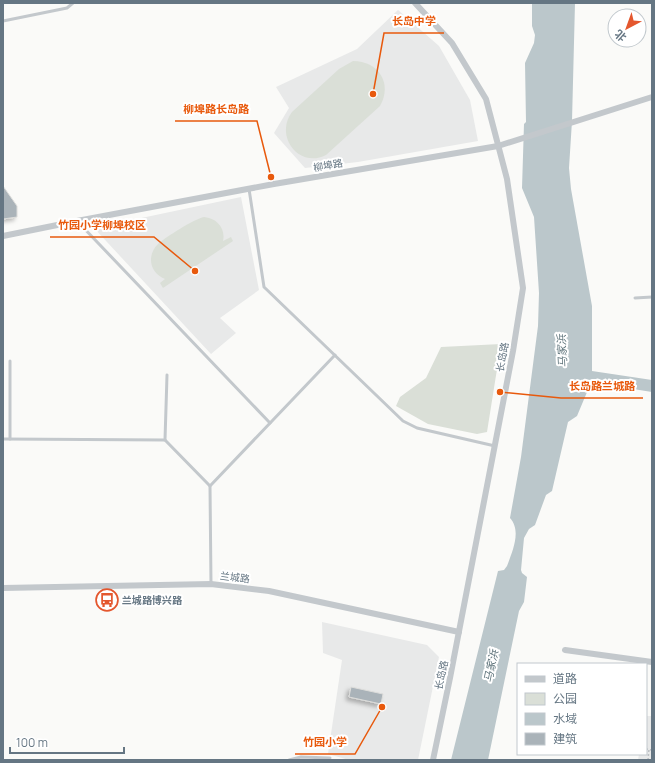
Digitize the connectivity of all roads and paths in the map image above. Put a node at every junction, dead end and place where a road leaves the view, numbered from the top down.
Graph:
1 (73, 3) edge
2 (415, 3) edge
3 (3, 21) edge
4 (652, 97) edge
5 (498, 146) junction
6 (249, 189) junction
7 (77, 220) junction
8 (3, 236) edge
9 (652, 297) edge
10 (635, 298) dead end
11 (335, 355) junction
12 (10, 361) dead end
13 (167, 375) dead end
14 (270, 423) junction
15 (3, 439) edge
16 (10, 439) junction
17 (165, 440) junction
18 (495, 446) junction
19 (210, 486) junction
20 (211, 584) junction
21 (3, 588) edge
22 (460, 632) junction
23 (565, 650) dead end
24 (652, 662) edge
25 (649, 749) joint
26 (652, 750) edge
27 (330, 758) dead end
28 (289, 760) edge
29 (433, 760) edge
30 (648, 760) edge

1 - 3 lane
2 - 5 street, 长岛路
4 - 5 street, 柳埠路
5 - 6 street, 柳埠路
5 - 18 street, 长岛路
6 - 7 street, 柳埠路
6 - 11 lane
7 - 8 street, 柳埠路
7 - 14 lane
9 - 10 lane
11 - 14 lane
11 - 18 lane
12 - 16 lane
13 - 17 lane
14 - 19 lane
15 - 16 lane
16 - 17 lane
17 - 19 lane
18 - 22 street, 长岛路
19 - 20 lane
20 - 21 street, 兰城路
20 - 22 street, 兰城路
22 - 29 street, 长岛路
23 - 24 street
25 - 26 path
25 - 30 path
27 - 28 lane

